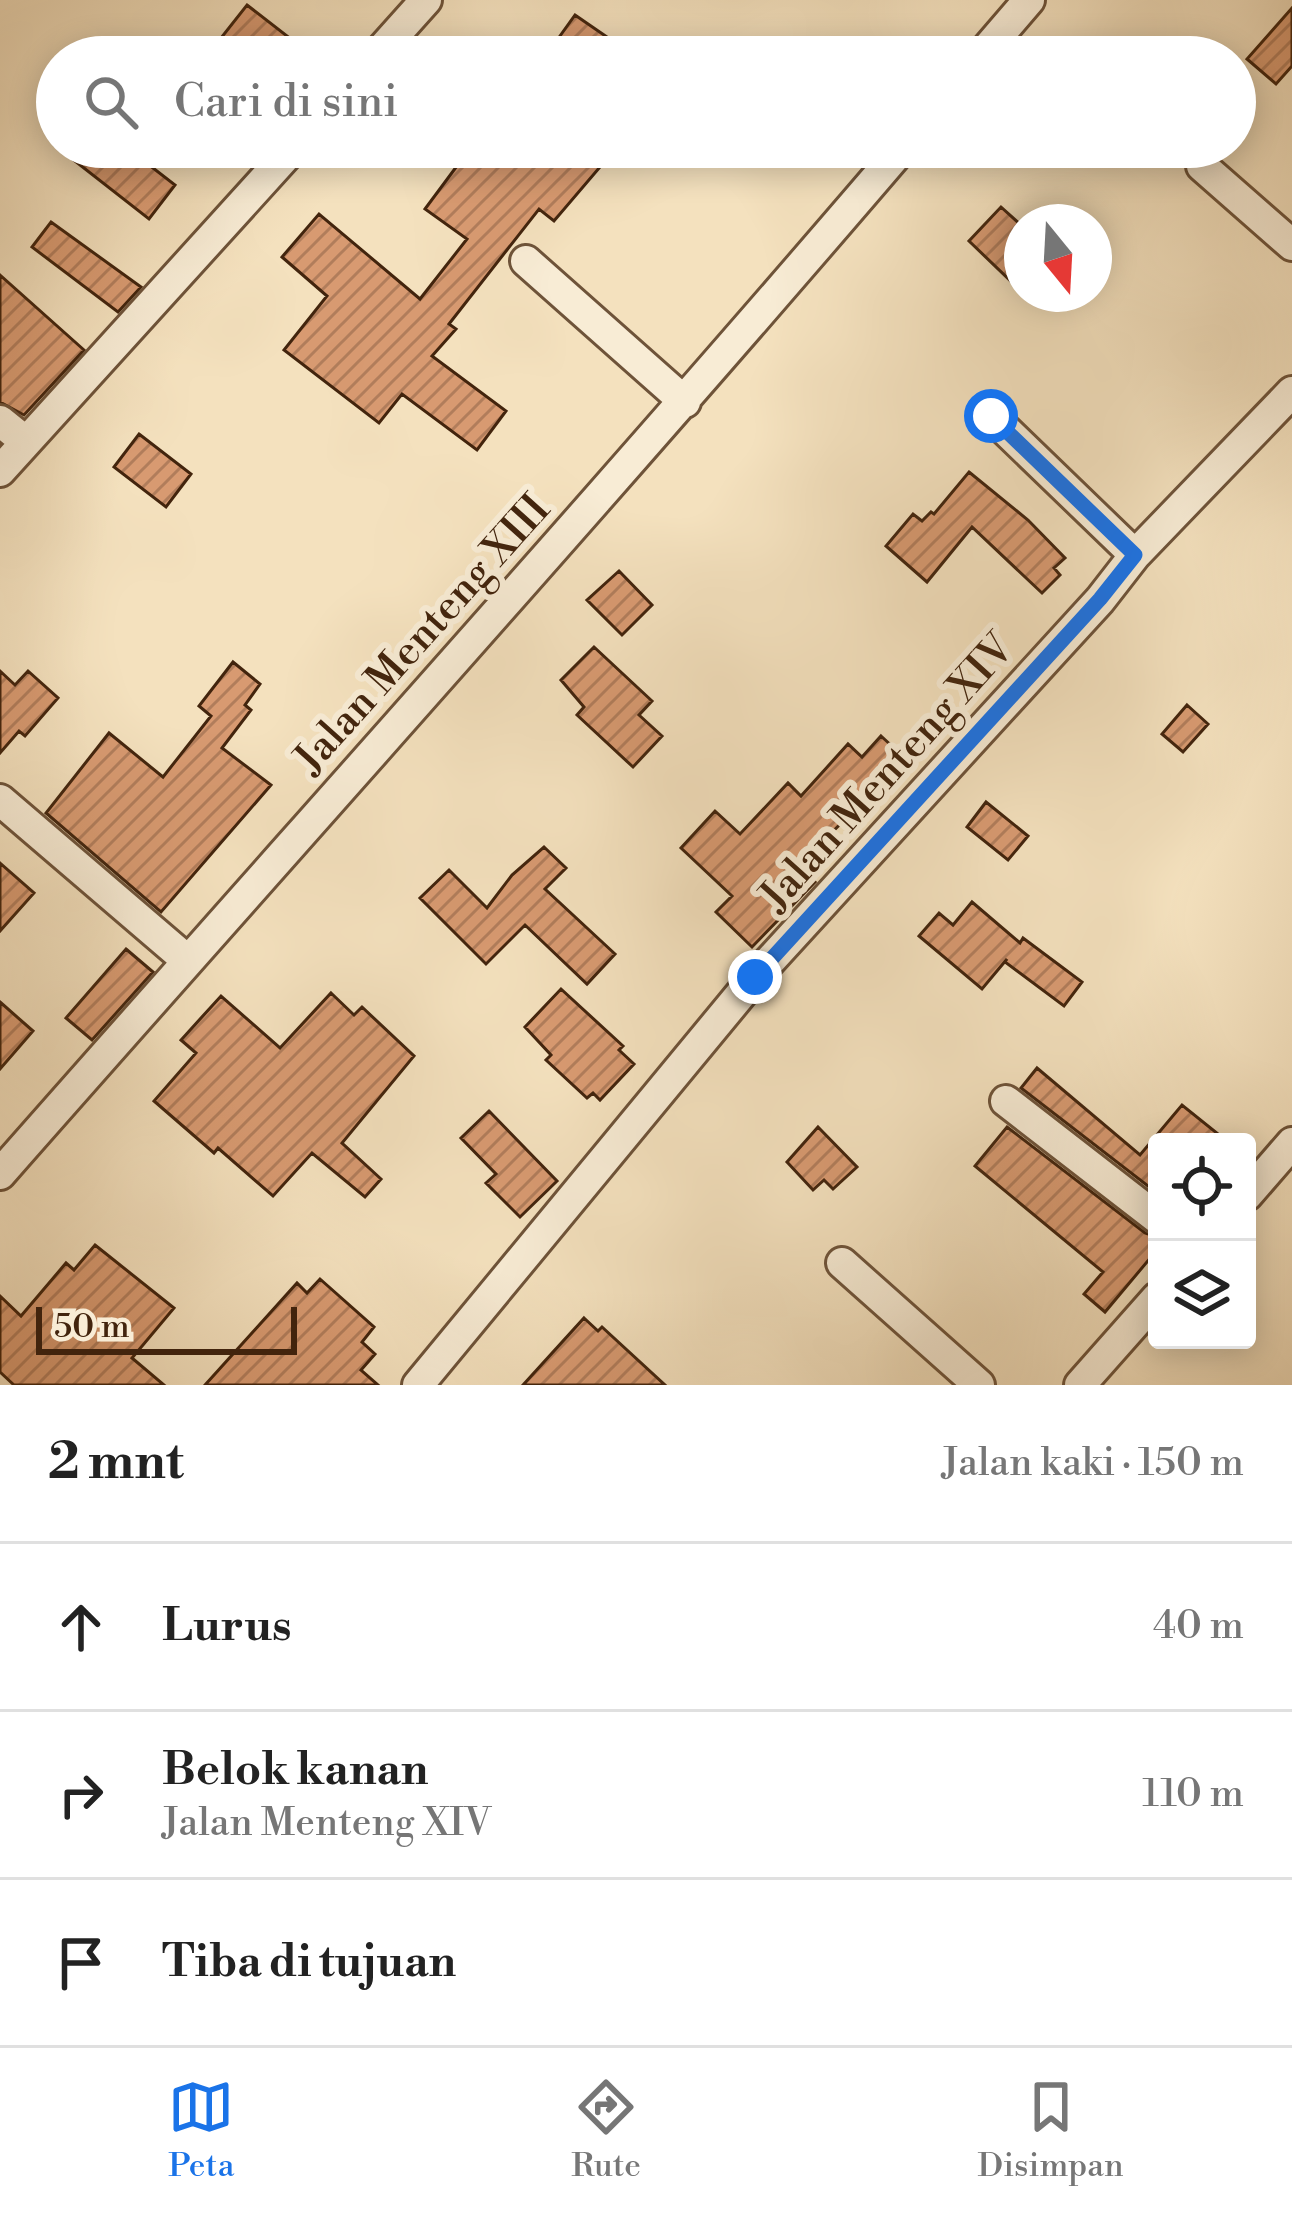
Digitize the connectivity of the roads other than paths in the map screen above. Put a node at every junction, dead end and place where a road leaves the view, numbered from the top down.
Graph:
1 (426, 0) edge
2 (1029, 0) edge
3 (394, 36) edge
4 (998, 36) edge
5 (274, 168) edge
6 (885, 168) edge
7 (1204, 168) edge
8 (1292, 245) edge
9 (526, 261) dead end
10 (1292, 392) edge
11 (685, 402) junction
12 (991, 416) dead end
13 (0, 421) edge
14 (26, 442) junction
15 (0, 471) edge
16 (1135, 555) junction
17 (0, 800) edge
18 (188, 961) junction
19 (1006, 1101) dead end
20 (1292, 1143) edge
21 (0, 1174) edge
22 (1256, 1185) edge
23 (1148, 1211) edge
24 (842, 1263) dead end
25 (1148, 1308) edge
26 (418, 1385) edge
27 (979, 1385) edge
28 (1080, 1385) edge

1 - 3 street
2 - 4 street
5 - 14 street
6 - 11 street, Jalan Menteng XIII
7 - 8 street
9 - 11 street
10 - 16 street, Jalan Menteng XIV
11 - 18 street, Jalan Menteng XIII
12 - 16 street
13 - 14 street
14 - 15 street
16 - 26 street, Jalan Menteng XIV
17 - 18 street
18 - 21 street, Jalan Menteng XIII
19 - 23 street
20 - 22 street
24 - 27 street
25 - 28 street

